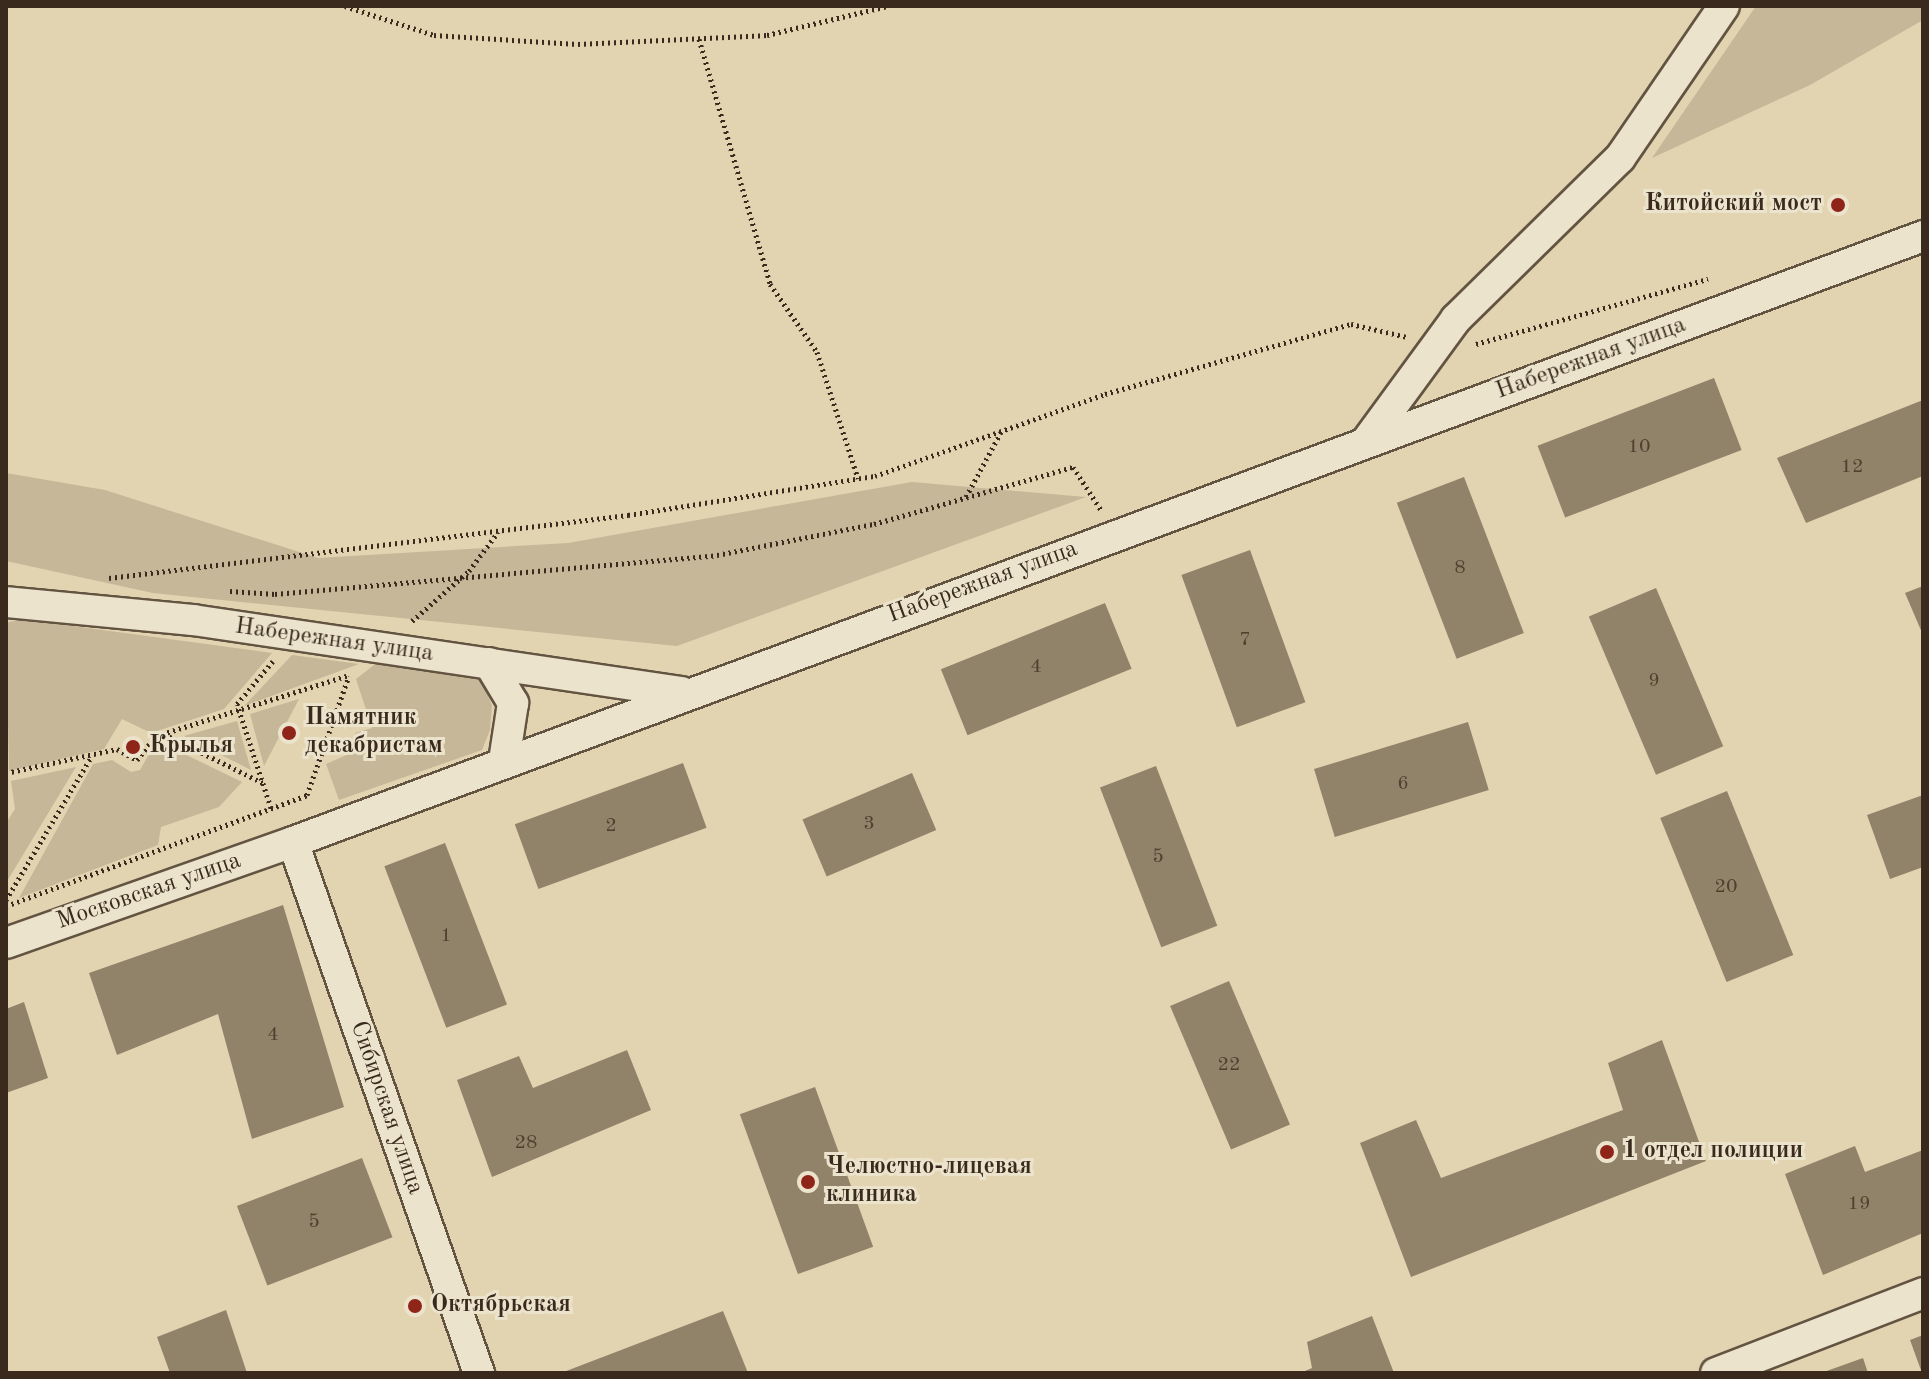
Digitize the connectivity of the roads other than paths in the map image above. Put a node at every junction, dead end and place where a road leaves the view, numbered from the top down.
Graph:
1 (1724, 6) edge
2 (1923, 236) edge
3 (1366, 442) junction
4 (6, 602) edge
5 (489, 663) junction
6 (684, 693) junction
7 (504, 761) junction
8 (293, 842) junction
9 (6, 943) edge
10 (1923, 1293) edge
11 (479, 1373) edge
12 (1716, 1373) edge

1 - 3 street
2 - 3 street, Набережная улица
3 - 6 street, Набережная улица
4 - 5 street, Набережная улица
5 - 6 street, Набережная улица
5 - 7 street
6 - 7 street, Московская улица
7 - 8 street, Московская улица
8 - 9 street, Московская улица
8 - 11 street, Сибирская улица
10 - 12 street

